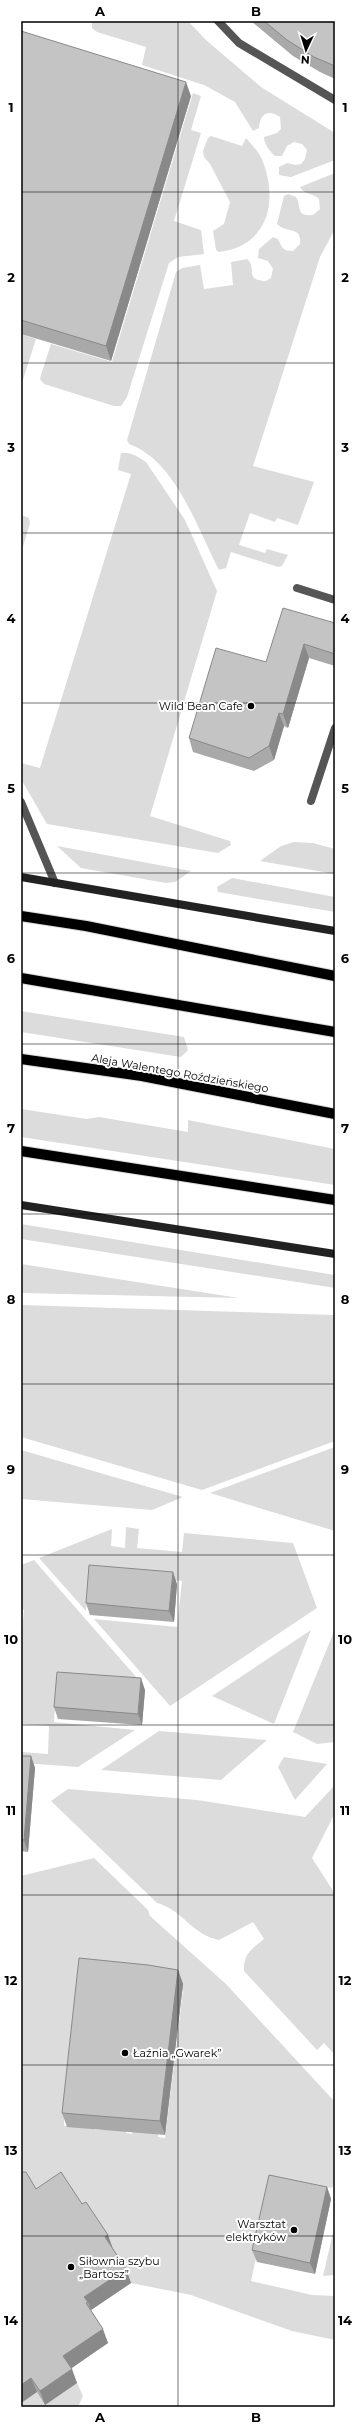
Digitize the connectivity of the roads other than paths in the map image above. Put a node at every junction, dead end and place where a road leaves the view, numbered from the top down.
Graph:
1 (218, 21) edge
2 (335, 100) edge
3 (297, 588) dead end
4 (335, 600) edge
5 (335, 728) edge
6 (311, 800) dead end
7 (21, 802) edge
8 (21, 877) edge
9 (55, 883) junction
10 (21, 916) edge
11 (335, 931) edge
12 (335, 976) edge
13 (21, 978) edge
14 (335, 1032) edge
15 (21, 1059) edge
16 (335, 1114) edge
17 (21, 1151) edge
18 (335, 1200) edge
19 (21, 1205) edge
20 (335, 1254) edge

1 - 2 lane
3 - 4 lane
5 - 6 lane
7 - 9 lane
8 - 9 main road
9 - 11 main road
10 - 12 main road
13 - 14 main road
15 - 16 main road, Aleja Walentego Roździeńskiego
17 - 18 main road
19 - 20 main road

